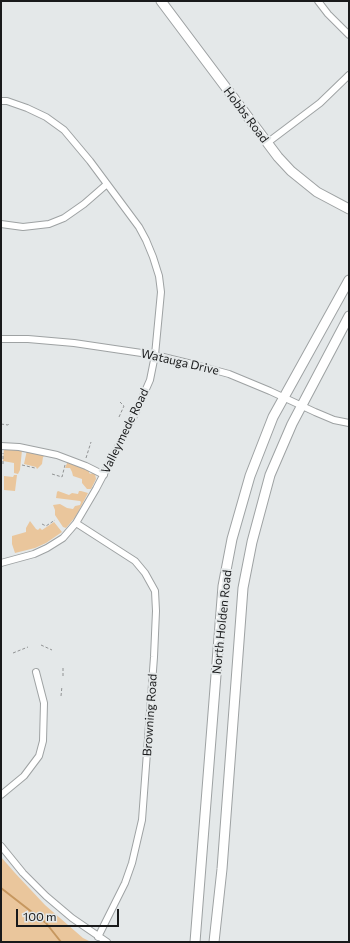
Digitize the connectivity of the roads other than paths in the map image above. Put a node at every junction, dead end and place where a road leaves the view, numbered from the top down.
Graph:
1 (161, 1) edge
2 (318, 1) edge
3 (349, 34) edge
4 (349, 75) edge
5 (1, 101) edge
6 (267, 143) junction
7 (107, 184) junction
8 (349, 209) edge
9 (1, 224) edge
10 (349, 280) edge
11 (349, 316) edge
12 (1, 339) edge
13 (155, 355) junction
14 (283, 397) junction
15 (301, 405) junction
16 (349, 423) edge
17 (2, 446) edge
18 (104, 475) junction
19 (76, 523) junction
20 (1, 563) edge
21 (36, 672) dead end
22 (1, 795) edge
23 (1, 846) edge
24 (98, 937) junction
25 (107, 942) edge
26 (195, 942) edge
27 (214, 942) edge

1 - 6 main road, Hobbs Road
2 - 3 street
4 - 6 street
5 - 7 street, Valleymede Road
6 - 8 main road, Hobbs Road
7 - 9 street
7 - 13 street, Valleymede Road
10 - 14 main road, North Holden Road
11 - 15 main road, North Holden Road
12 - 13 street, Watauga Drive
13 - 14 street, Watauga Drive
13 - 18 street, Valleymede Road
14 - 15 street, Watauga Drive
14 - 26 main road, North Holden Road
15 - 16 street, Watauga Drive
15 - 27 main road, North Holden Road
17 - 18 street
18 - 19 street, Valleymede Road
19 - 20 street, Valleymede Road
19 - 24 street, Browning Road
21 - 22 street
23 - 24 street
24 - 25 street

